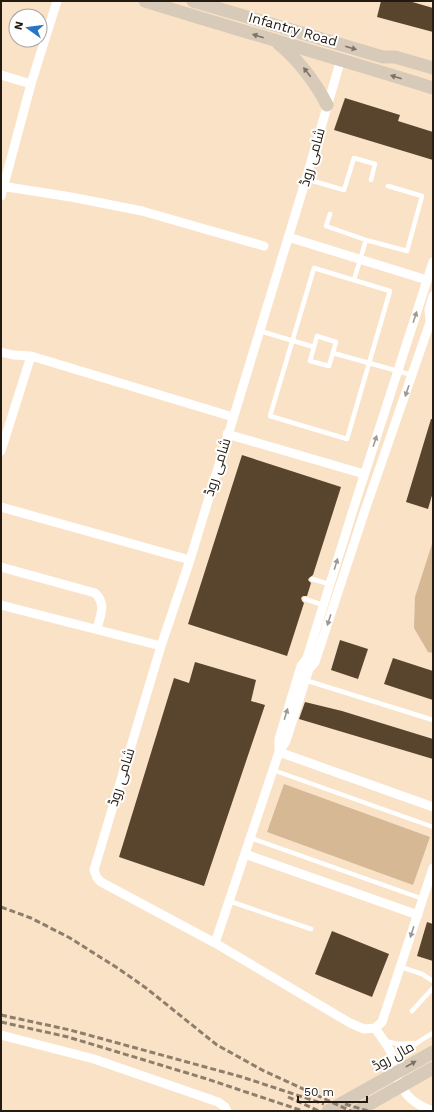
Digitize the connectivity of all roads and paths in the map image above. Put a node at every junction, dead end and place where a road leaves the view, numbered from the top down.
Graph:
1 (58, 1) edge
2 (145, 1) edge
3 (193, 1) edge
4 (274, 41) junction
5 (383, 57) junction
6 (341, 59) junction
7 (433, 68) edge
8 (1, 75) edge
9 (433, 77) edge
10 (32, 84) junction
11 (433, 88) edge
12 (327, 106) junction
13 (306, 179) junction
14 (371, 180) dead end
15 (388, 186) dead end
16 (2, 190) edge
17 (330, 214) dead end
18 (288, 237) junction
19 (366, 240) junction
20 (264, 246) dead end
21 (360, 258) junction
22 (433, 262) edge
23 (430, 275) edge
24 (354, 280) junction
25 (433, 296) edge
26 (432, 319) edge
27 (259, 331) junction
28 (292, 341) junction
29 (314, 347) junction
30 (1, 352) edge
31 (333, 353) junction
32 (31, 356) junction
33 (369, 363) junction
34 (398, 371) junction
35 (412, 375) junction
36 (233, 416) junction
37 (227, 434) junction
38 (1, 452) edge
39 (364, 474) junction
40 (1, 507) edge
41 (353, 510) junction
42 (364, 513) junction
43 (190, 560) junction
44 (1, 567) edge
45 (312, 579) dead end
46 (329, 584) junction
47 (305, 599) dead end
48 (1, 605) edge
49 (323, 605) junction
50 (96, 629) junction
51 (161, 646) junction
52 (305, 680) junction
53 (433, 720) edge
54 (279, 752) junction
55 (273, 770) junction
56 (433, 807) edge
57 (433, 827) edge
58 (251, 838) junction
59 (245, 854) junction
60 (433, 868) edge
61 (423, 899) junction
62 (229, 901) junction
63 (418, 915) junction
64 (311, 929) dead end
65 (215, 943) junction
66 (400, 967) junction
67 (433, 981) edge
68 (433, 988) edge
69 (412, 1011) dead end
70 (375, 1028) junction
71 (433, 1033) edge
72 (1, 1035) edge
73 (385, 1041) junction
74 (417, 1043) junction
75 (433, 1052) edge
76 (394, 1063) junction
77 (433, 1068) edge
78 (227, 1111) edge
79 (328, 1111) edge
80 (357, 1111) edge
81 (433, 1111) edge

1 - 10 street
4 -> 2 main road, Infantry Road
3 -> 5 main road, Infantry Road
4 - 6 main road, Infantry Road
12 -> 4 main road
5 - 7 main road, Infantry Road
5 - 9 main road
11 -> 6 main road, Infantry Road
6 - 12 street, شامی روڈ
8 - 10 street
10 - 16 street
12 - 13 street, شامی روڈ
13 - 14 lane
13 - 18 street, شامی روڈ
15 - 19 lane
16 - 20 street
17 - 19 lane
18 - 21 street
18 - 27 street, شامی روڈ
19 - 21 lane
21 - 23 street
21 - 24 lane
22 - 23 street
34 -> 23 street
24 - 28 lane
24 - 33 lane
25 - 26 street
26 - 35 street
27 - 28 lane
27 - 36 street, شامی روڈ
28 - 29 lane
28 - 33 lane
29 - 31 lane
29 - 31 lane
30 - 32 street
31 - 33 lane
32 - 36 street
32 - 38 street
33 - 34 lane
34 - 35 lane
39 -> 34 street
35 -> 42 street
36 - 37 street, شامی روڈ
37 - 39 street
37 - 43 street, شامی روڈ
39 - 41 street
40 - 43 street
41 - 42 street
46 -> 41 street
42 -> 52 street
43 - 51 street, شامی روڈ
44 - 50 street
45 - 46 lane
46 - 49 street
47 - 49 lane
48 - 50 street
54 -> 49 street
50 - 51 street
51 - 65 street, شامی روڈ
52 - 53 lane
52 - 54 street
54 - 55 street
54 - 56 street
55 - 57 lane
55 - 58 street
58 - 59 street
58 - 61 lane
59 - 62 street
59 - 63 street
60 - 61 street
61 - 63 street
62 - 64 lane
62 - 65 street
63 -> 66 street
65 - 70 street
66 - 67 lane
66 - 70 street
68 - 69 lane
70 - 73 street
71 - 74 lane
72 - 78 street
73 - 74 lane
73 - 76 street
74 - 76 lane
79 -> 75 main road, مال روڈ
76 - 81 street
77 - 80 main road

